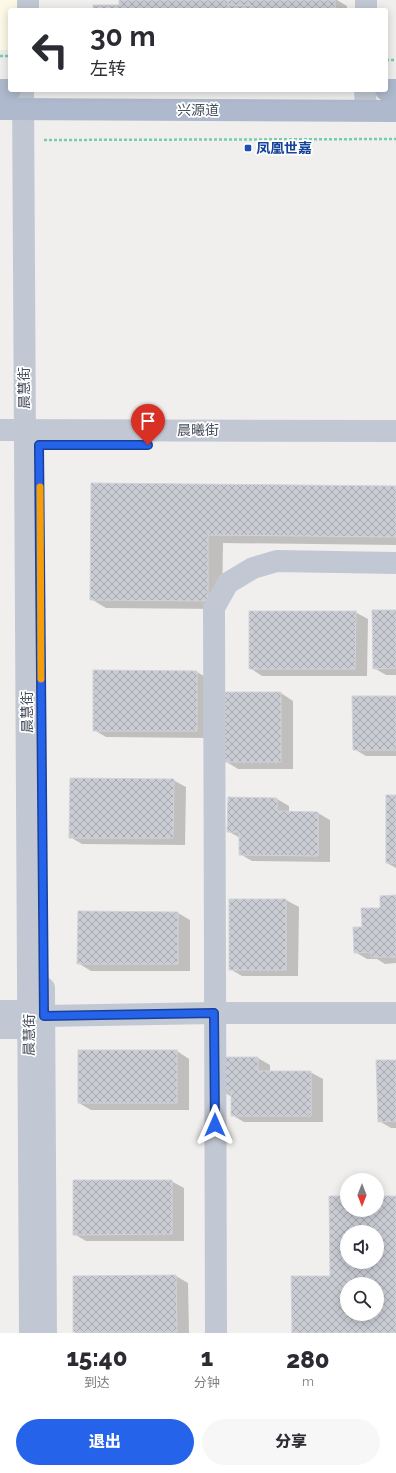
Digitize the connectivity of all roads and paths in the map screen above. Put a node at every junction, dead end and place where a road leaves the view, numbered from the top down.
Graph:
1 (30, 100) edge
2 (366, 100) edge
3 (0, 109) edge
4 (396, 111) edge
5 (396, 139) edge
6 (37, 140) junction
7 (0, 430) edge
8 (396, 431) edge
9 (32, 437) junction
10 (0, 445) edge
11 (396, 445) edge
12 (396, 563) edge
13 (0, 1012) edge
14 (214, 1013) junction
15 (396, 1013) edge
16 (34, 1018) junction
17 (0, 1028) edge
18 (30, 1333) edge
19 (46, 1333) edge
20 (216, 1333) edge

1 - 2 main road, 兴源道
1 - 3 main road, 兴源道
1 - 6 street, 晨慧街
1 - 9 street, 晨慧街
2 - 4 main road, 兴源道
5 - 6 path
6 - 9 street, 晨慧街
7 - 9 street, 晨曦街
8 - 9 street, 晨曦街
9 - 10 street, 晨曦街
9 - 11 street, 晨曦街
9 - 16 street, 晨慧街
12 - 14 street
13 - 16 street
14 - 15 street
14 - 16 street
14 - 20 street
16 - 17 street
16 - 18 street, 晨慧街
16 - 19 street, 晨慧街

